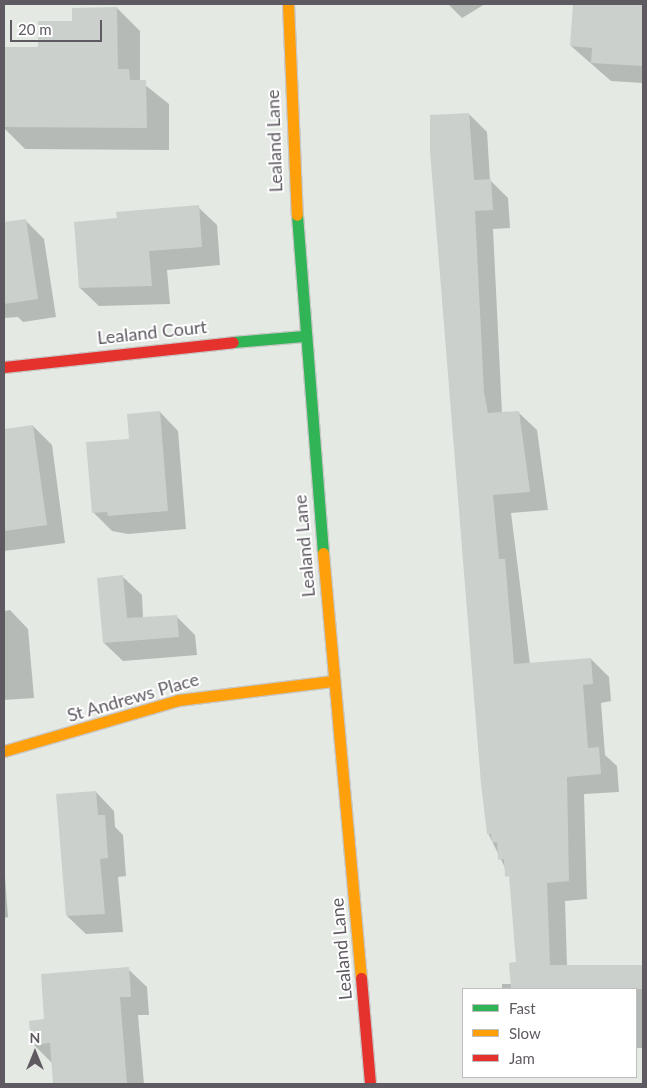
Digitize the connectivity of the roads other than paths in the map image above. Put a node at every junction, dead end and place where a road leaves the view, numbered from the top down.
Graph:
1 (288, 4) edge
2 (304, 336) junction
3 (4, 367) edge
4 (334, 680) junction
5 (4, 751) edge
6 (370, 1084) edge

1 - 2 street, Lealand Lane
2 - 3 street, Lealand Court
2 - 4 street, Lealand Lane
4 - 5 street, St Andrews Place
4 - 6 street, Lealand Lane

